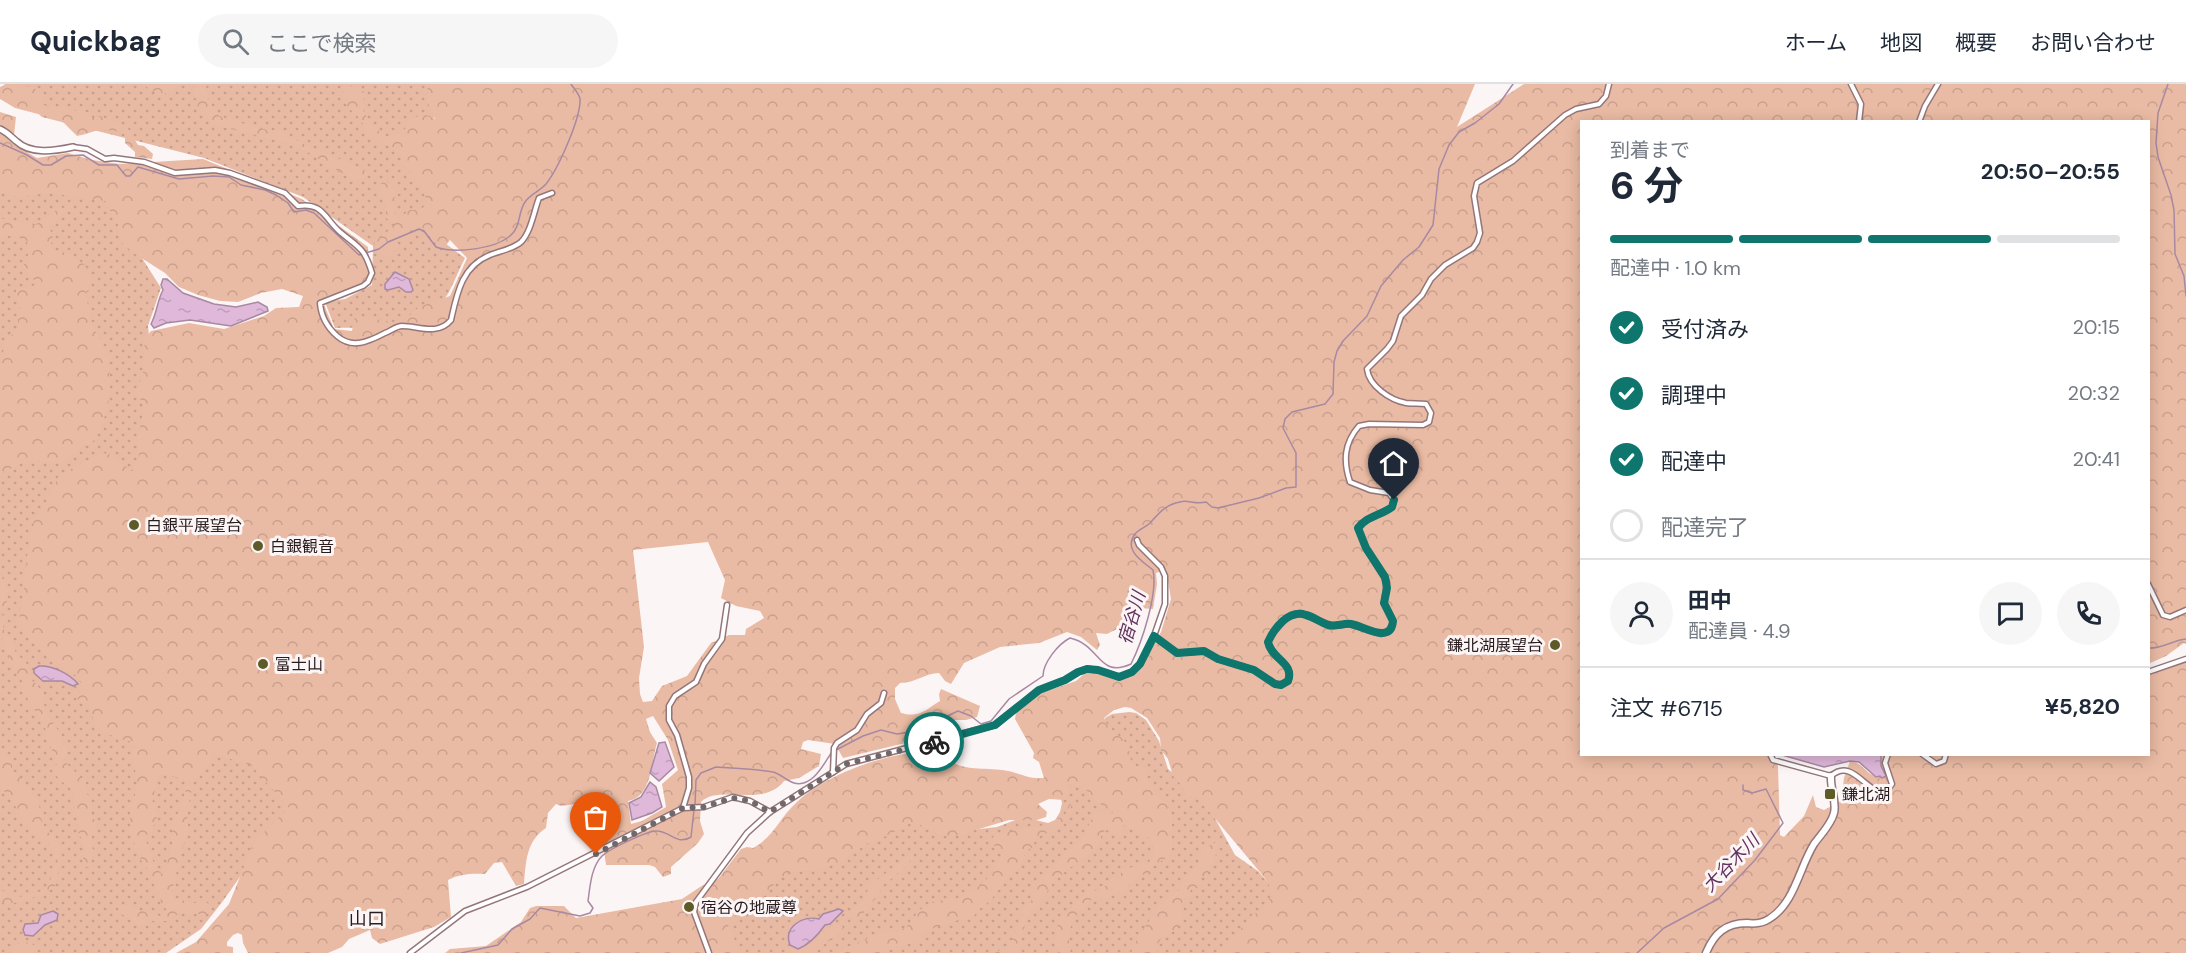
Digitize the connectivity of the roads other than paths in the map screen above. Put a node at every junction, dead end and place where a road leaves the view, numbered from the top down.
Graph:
1 (1610, 84) edge
2 (1851, 84) edge
3 (1938, 84) edge
4 (1859, 120) edge
5 (1920, 120) edge
6 (0, 129) edge
7 (73, 147) joint
8 (552, 193) dead end
9 (1137, 540) dead end
10 (2150, 588) edge
11 (727, 605) dead end
12 (2186, 610) edge
13 (1154, 636) junction
14 (2186, 659) edge
15 (2150, 671) edge
16 (884, 693) dead end
17 (1771, 756) edge
18 (1888, 756) edge
19 (1925, 756) edge
20 (1945, 756) edge
21 (833, 772) junction
22 (1831, 776) junction
23 (683, 808) junction
24 (770, 812) junction
25 (410, 953) edge
26 (709, 953) edge
27 (1706, 953) edge

1 - 13 street
2 - 4 street
3 - 5 street
6 - 7 street
7 - 8 street
9 - 13 street
10 - 12 street
11 - 23 street
13 - 21 street
14 - 15 street
16 - 21 street
17 - 22 street
18 - 22 street
19 - 20 street
21 - 24 street
22 - 27 main road
23 - 24 street
23 - 25 street
24 - 26 street

